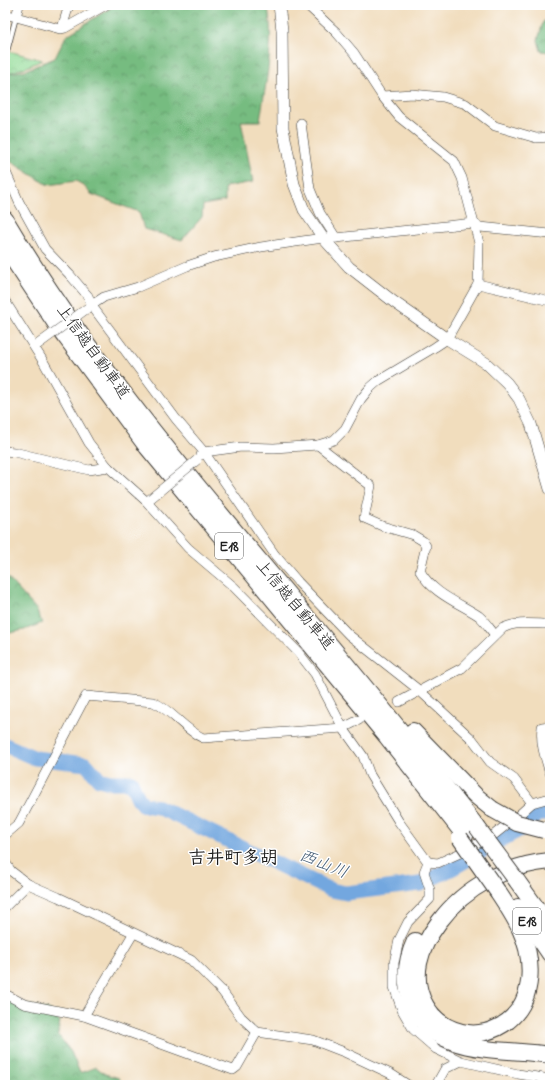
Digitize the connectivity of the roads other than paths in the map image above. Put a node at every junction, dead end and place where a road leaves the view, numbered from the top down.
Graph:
1 (19, 5) edge
2 (69, 5) edge
3 (106, 5) edge
4 (279, 5) edge
5 (307, 5) edge
6 (5, 14) edge
7 (16, 17) junction
8 (62, 28) junction
9 (7, 51) dead end
10 (382, 96) junction
11 (301, 123) dead end
12 (550, 137) edge
13 (5, 170) edge
14 (5, 219) edge
15 (473, 223) junction
16 (550, 234) edge
17 (322, 238) junction
18 (336, 238) junction
19 (5, 247) edge
20 (478, 284) junction
21 (5, 301) edge
22 (550, 301) edge
23 (90, 306) junction
24 (446, 339) junction
25 (35, 346) junction
26 (318, 445) junction
27 (5, 451) edge
28 (204, 452) junction
29 (108, 467) junction
30 (550, 489) edge
31 (148, 500) junction
32 (306, 616) junction
33 (550, 624) edge
34 (496, 635) junction
35 (420, 690) junction
36 (399, 702) dead end
37 (359, 720) dead end
38 (550, 726) edge
39 (343, 728) junction
40 (550, 773) edge
41 (550, 798) edge
42 (532, 802) junction
43 (547, 830) edge
44 (467, 834) junction
45 (5, 835) edge
46 (550, 850) edge
47 (550, 861) edge
48 (5, 862) edge
49 (428, 862) junction
50 (28, 884) junction
51 (507, 887) junction
52 (5, 906) edge
53 (550, 928) edge
54 (133, 934) junction
55 (550, 954) edge
56 (5, 994) edge
57 (84, 1016) junction
58 (257, 1032) junction
59 (550, 1055) edge
60 (461, 1061) junction
61 (550, 1079) edge
62 (408, 1085) edge
63 (436, 1085) edge

1 - 7 street
2 - 8 street
3 - 8 street
4 - 17 street
5 - 10 street
6 - 7 street
7 - 8 street
7 - 9 lane
10 - 12 street
10 - 15 street
11 - 18 street
13 - 23 street
14 - 32 highway, 上信越自動車道 / E18
15 - 16 street
15 - 18 street
15 - 20 street
17 - 18 street
17 - 23 street
17 - 24 street
19 - 44 highway, 上信越自動車道 / E18
20 - 22 street
20 - 24 street
21 - 25 street
23 - 25 street, bridge
23 - 28 street
24 - 26 street
24 - 30 street
25 - 29 street
26 - 28 street
26 - 34 street
27 - 29 street
28 - 31 street, bridge
28 - 35 street
29 - 31 street
31 - 39 street
32 - 43 highway, bridge
32 - 44 highway, 上信越自動車道 / E18
33 - 34 street
34 - 35 street
35 - 36 street
35 - 42 street
37 - 39 street
38 - 40 street
39 - 45 street
39 - 49 street
41 - 42 street
42 - 49 street
44 - 51 highway, 上信越自動車道 / E18
46 - 59 highway
47 - 51 highway
48 - 50 street
49 - 60 street
50 - 52 street
50 - 54 street
51 - 53 highway, 上信越自動車道 / E18
51 - 55 highway, 上信越自動車道 / E18
54 - 57 street
54 - 58 street
56 - 57 street
57 - 58 street
58 - 62 street
60 - 61 street
60 - 63 street

